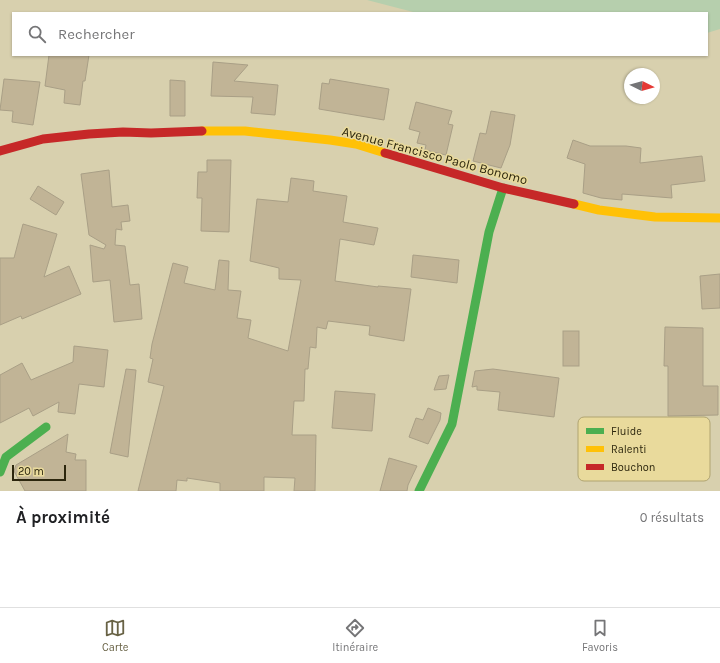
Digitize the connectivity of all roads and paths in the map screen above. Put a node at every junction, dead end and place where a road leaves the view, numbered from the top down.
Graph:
1 (0, 151) edge
2 (503, 188) junction
3 (720, 218) edge
4 (46, 427) dead end
5 (0, 472) edge
6 (419, 491) edge

1 - 2 street, Avenue Francisco Paolo Bonomo
2 - 3 street, Avenue Francisco Paolo Bonomo
2 - 6 street
4 - 5 street

